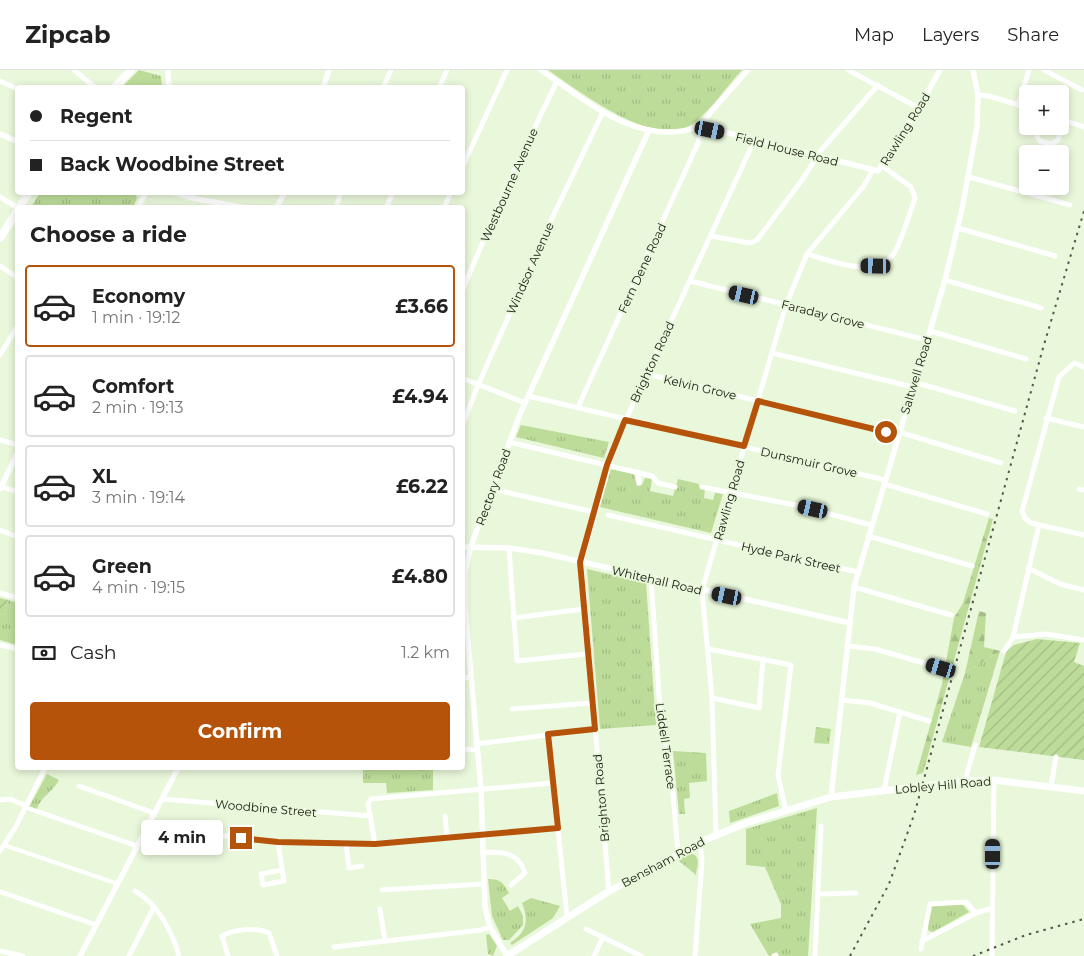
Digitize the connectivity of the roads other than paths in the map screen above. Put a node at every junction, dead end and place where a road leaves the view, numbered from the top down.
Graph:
1 (74, 70) edge
2 (131, 70) edge
3 (168, 70) edge
4 (329, 70) edge
5 (391, 70) edge
6 (447, 70) edge
7 (507, 70) edge
8 (541, 70) edge
9 (748, 70) edge
10 (848, 70) edge
11 (940, 70) edge
12 (973, 70) edge
13 (1029, 70) edge
14 (1044, 70) edge
15 (0, 81) edge
16 (557, 81) junction
17 (92, 85) edge
18 (117, 85) edge
19 (169, 85) edge
20 (325, 85) edge
21 (384, 85) edge
22 (440, 85) edge
23 (878, 86) junction
24 (15, 88) edge
25 (1082, 90) dead end
26 (978, 95) junction
27 (1018, 105) joint
28 (919, 108) junction
29 (603, 112) junction
30 (1069, 122) edge
31 (701, 126) junction
32 (1084, 127) edge
33 (649, 130) junction
34 (0, 134) edge
35 (1037, 135) edge
36 (1059, 135) edge
37 (15, 141) edge
38 (754, 141) junction
39 (817, 157) junction
40 (465, 161) edge
41 (882, 166) junction
42 (873, 170) junction
43 (969, 177) junction
44 (181, 195) edge
45 (0, 197) edge
46 (228, 205) edge
47 (1070, 205) dead end
48 (15, 207) edge
49 (15, 214) edge
50 (958, 228) junction
51 (711, 236) junction
52 (0, 238) edge
53 (807, 254) junction
54 (1055, 256) dead end
55 (0, 266) edge
56 (15, 276) edge
57 (944, 280) junction
58 (690, 281) junction
59 (465, 284) edge
60 (786, 305) junction
61 (1042, 308) dead end
62 (15, 330) edge
63 (930, 331) junction
64 (927, 340) junction
65 (772, 352) junction
66 (0, 355) edge
67 (1026, 359) dead end
68 (1084, 366) edge
69 (647, 374) junction
70 (465, 379) edge
71 (914, 384) junction
72 (478, 385) junction
73 (528, 396) junction
74 (758, 401) junction
75 (524, 403) junction
76 (578, 407) junction
77 (1015, 411) dead end
78 (465, 418) edge
79 (1046, 418) junction
80 (625, 420) junction
81 (1084, 427) edge
82 (899, 434) junction
83 (0, 440) edge
84 (509, 442) junction
85 (15, 444) edge
86 (744, 446) junction
87 (15, 458) edge
88 (1001, 463) dead end
89 (607, 465) junction
90 (638, 472) junction
91 (884, 482) junction
92 (640, 483) dead end
93 (702, 486) dead end
94 (0, 487) edge
95 (675, 487) dead end
96 (492, 489) junction
97 (710, 489) junction
98 (15, 491) edge
99 (732, 492) junction
100 (709, 497) dead end
101 (594, 512) junction
102 (987, 514) dead end
103 (608, 515) dead end
104 (871, 525) junction
105 (1039, 525) junction
106 (0, 530) edge
107 (1084, 535) edge
108 (15, 536) edge
109 (868, 536) junction
110 (718, 540) junction
111 (471, 546) junction
112 (465, 547) edge
113 (509, 548) junction
114 (580, 562) junction
115 (972, 566) dead end
116 (1028, 568) junction
117 (858, 572) junction
118 (465, 579) edge
119 (651, 579) junction
120 (854, 587) junction
121 (702, 590) junction
122 (1084, 590) edge
123 (0, 593) edge
124 (15, 597) edge
125 (465, 600) edge
126 (584, 609) junction
127 (951, 615) dead end
128 (513, 618) junction
129 (850, 623) junction
130 (1013, 637) junction
131 (1084, 640) edge
132 (0, 644) edge
133 (847, 646) junction
134 (15, 648) edge
135 (708, 649) junction
136 (1004, 651) dead end
137 (587, 654) junction
138 (763, 659) junction
139 (941, 668) dead end
140 (470, 677) junction
141 (465, 678) edge
142 (712, 698) junction
143 (842, 700) junction
144 (592, 703) junction
145 (512, 709) dead end
146 (900, 712) junction
147 (929, 721) dead end
148 (595, 729) junction
149 (548, 734) junction
150 (975, 746) dead end
151 (476, 747) junction
152 (465, 748) edge
153 (1056, 757) dead end
154 (44, 770) edge
155 (177, 770) edge
156 (994, 780) junction
157 (965, 781) junction
158 (553, 784) junction
159 (79, 786) dead end
160 (1051, 786) junction
161 (481, 789) junction
162 (884, 790) junction
163 (1084, 791) edge
164 (831, 797) junction
165 (162, 799) junction
166 (0, 800) edge
167 (25, 807) junction
168 (786, 811) junction
169 (39, 812) joint
170 (154, 813) junction
171 (370, 816) junction
172 (445, 816) dead end
173 (821, 826) dead end
174 (558, 828) junction
175 (716, 834) junction
176 (483, 836) junction
177 (446, 838) junction
178 (0, 839) edge
179 (278, 842) junction
180 (700, 842) junction
181 (5, 843) junction
182 (138, 844) junction
183 (346, 844) junction
184 (375, 844) junction
185 (0, 851) edge
186 (483, 852) junction
187 (678, 853) junction
188 (362, 866) dead end
189 (282, 870) junction
190 (118, 884) junction
191 (483, 884) junction
192 (511, 885) dead end
193 (135, 890) dead end
194 (382, 890) dead end
195 (609, 891) junction
196 (1, 892) edge
197 (856, 893) dead end
198 (818, 894) junction
199 (154, 907) junction
200 (992, 908) junction
201 (380, 909) dead end
202 (976, 913) junction
203 (567, 916) junction
204 (96, 925) junction
205 (490, 927) junction
206 (586, 929) dead end
207 (603, 937) junction
208 (385, 940) junction
209 (922, 941) junction
210 (334, 947) dead end
211 (921, 949) dead end
212 (0, 951) edge
213 (23, 956) edge
214 (80, 956) edge
215 (129, 956) edge
216 (180, 956) edge
217 (228, 956) edge
218 (277, 956) edge
219 (508, 956) edge
220 (594, 956) edge
221 (641, 956) edge
222 (695, 956) edge
223 (814, 956) edge
224 (992, 956) edge

1 - 17 street
2 - 18 main road
3 - 19 street
4 - 20 street
5 - 21 street
6 - 22 street
7 - 40 street
8 - 16 street
9 - 31 street
10 - 23 street
11 - 28 street, Rawling Road
12 - 26 street, Saltwell Road
13 - 27 street
14 - 25 street
15 - 24 street
16 - 29 street
16 - 59 street, Westbourne Avenue
23 - 28 street
23 - 39 street
26 - 27 street
26 - 43 street, Saltwell Road
28 - 41 street, Rawling Road
29 - 33 street
29 - 72 street, Windsor Avenue
30 - 32 street
31 - 33 street
31 - 38 street, Field House Road
31 - 76 street, Fern Dene Road
33 - 73 street, Rectory Road
34 - 37 street
35 - 36 street
38 - 39 street, Field House Road
38 - 51 street, Brighton Road
39 - 42 street, Field House Road
39 - 51 street
41 - 42 street, Rawling Road
41 - 53 street
42 - 53 street, Rawling Road
43 - 47 street
43 - 50 street, Saltwell Road
44 - 46 street
45 - 48 street
49 - 52 main road
50 - 54 street
50 - 57 street, Saltwell Road
51 - 58 street, Brighton Road
53 - 60 street, Rawling Road
55 - 56 street
57 - 61 street
57 - 63 street, Saltwell Road
58 - 60 street, Faraday Grove
58 - 69 street, Brighton Road
60 - 64 street, Faraday Grove
60 - 65 street, Rawling Road
62 - 66 street
63 - 64 street, Saltwell Road
63 - 67 street
64 - 71 street, Saltwell Road
65 - 71 street
65 - 74 street, Rawling Road
68 - 79 street
69 - 74 street, Kelvin Grove
69 - 80 street, Brighton Road
70 - 72 street
71 - 77 street
71 - 82 street, Saltwell Road
72 - 75 street
72 - 78 street, Windsor Avenue
73 - 75 street, Rectory Road
73 - 76 street, Dunsmuir Grove
74 - 82 street, Kelvin Grove
74 - 86 street, Rawling Road
75 - 84 street, Rectory Road
76 - 80 street, Dunsmuir Grove
79 - 81 street
79 - 105 street
80 - 86 street, Dunsmuir Grove
80 - 89 street, Brighton Road
82 - 88 street, Kelvin Grove
82 - 91 street, Saltwell Road
83 - 85 street
84 - 89 street
84 - 96 street, Rectory Road
86 - 91 street, Dunsmuir Grove
86 - 99 street, Rawling Road
87 - 94 street
89 - 90 street
89 - 101 street, Brighton Road
90 - 92 street
90 - 95 street
91 - 102 street, Dunsmuir Grove
91 - 104 street, Saltwell Road
93 - 97 street
94 - 98 street
96 - 101 street
96 - 111 street, Rectory Road
97 - 99 street
97 - 100 street
99 - 104 street
99 - 110 street, Rawling Road
101 - 114 street, Brighton Road
103 - 110 street, Hyde Park Street
104 - 109 street, Saltwell Road
105 - 107 street
105 - 116 street
106 - 108 street
109 - 115 street
109 - 117 street, Saltwell Road
110 - 117 street, Hyde Park Street
110 - 121 street, Rawling Road
111 - 112 street, Whitehall Road
111 - 113 street, Whitehall Road
111 - 118 street, Rectory Road
113 - 114 street, Whitehall Road
113 - 128 street
114 - 119 street, Whitehall Road
114 - 126 street, Brighton Road
116 - 122 street
116 - 130 street
117 - 120 street, Saltwell Road
119 - 121 street, Whitehall Road
119 - 187 street, Liddell Terrace
120 - 127 street
120 - 129 street, Saltwell Road
121 - 129 street, Whitehall Road
121 - 135 street, Rawling Road
123 - 124 street
125 - 140 street, Rectory Road
126 - 128 street
126 - 137 street, Brighton Road
128 - 137 street
129 - 133 street, Saltwell Road
130 - 131 street
130 - 136 street
132 - 134 street
133 - 139 street
133 - 143 street, Saltwell Road
135 - 138 street
135 - 142 street, Rawling Road
137 - 144 street, Brighton Road
138 - 142 street
138 - 168 street
140 - 141 street
140 - 151 street, Rectory Road
142 - 175 street, Rawling Road
143 - 146 street
143 - 164 street, Saltwell Road
144 - 145 street
144 - 148 street, Brighton Road
146 - 147 street
146 - 162 street
148 - 149 street
148 - 195 street, Brighton Road
149 - 151 street
149 - 158 street
150 - 157 street
151 - 152 street
151 - 161 street, Rectory Road
153 - 160 street
154 - 167 street
155 - 165 street
156 - 157 main road, Lobley Hill Road
156 - 160 main road, Lobley Hill Road
156 - 200 street
157 - 162 main road, Lobley Hill Road
158 - 161 street
158 - 174 street
159 - 170 street
160 - 163 main road, Lobley Hill Road
161 - 171 street
161 - 176 street, Rectory Road
162 - 164 main road, Lobley Hill Road
164 - 168 main road, Bensham Road
165 - 170 street
165 - 171 street, Woodbine Street
166 - 167 street
167 - 169 street
167 - 181 street
168 - 175 main road, Bensham Road
169 - 182 street
170 - 182 street
171 - 184 street
172 - 177 street
173 - 198 street
174 - 176 street
174 - 203 street
175 - 180 main road, Bensham Road
176 - 177 street
176 - 186 street, Rectory Road
177 - 184 street
178 - 181 street
179 - 182 street
179 - 183 street
179 - 189 street
180 - 187 main road, Bensham Road
180 - 222 street
181 - 185 street
181 - 190 street
182 - 190 street
183 - 184 street
183 - 188 street
186 - 191 street, Rectory Road
186 - 192 street
187 - 195 main road, Bensham Road
189 - 189 street
190 - 204 street
191 - 194 street
191 - 205 street, Rectory Road
193 - 199 street
195 - 203 main road, Bensham Road
196 - 204 street
197 - 198 street
198 - 223 street
199 - 215 street
199 - 216 street
200 - 202 street
200 - 224 street
201 - 208 street
202 - 209 street
202 - 209 street
203 - 219 main road, Bensham Road
204 - 214 street
205 - 208 street
205 - 219 street, Rectory Road
206 - 207 street
207 - 220 street
207 - 221 street
208 - 210 street
209 - 211 street
212 - 213 street
217 - 218 street

